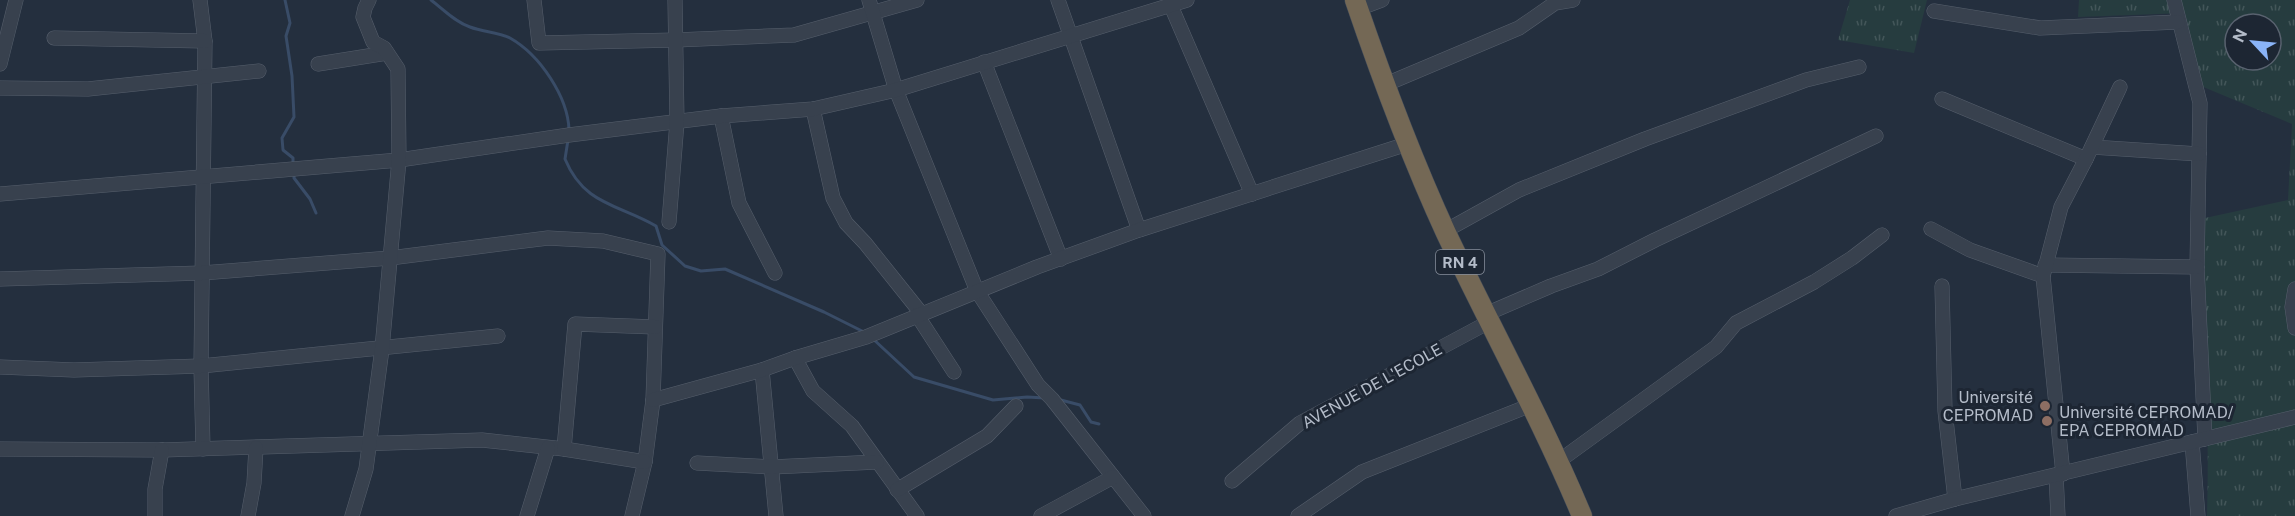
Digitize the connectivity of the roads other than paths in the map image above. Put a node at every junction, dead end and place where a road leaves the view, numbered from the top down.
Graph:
1 (16, 0) edge
2 (200, 0) edge
3 (369, 0) edge
4 (534, 0) edge
5 (675, 0) edge
6 (916, 0) edge
7 (1058, 0) edge
8 (1187, 0) edge
9 (1382, 0) edge
10 (1573, 0) edge
11 (2174, 0) edge
12 (1357, 4) edge
13 (871, 6) edge
14 (1171, 6) junction
15 (1934, 11) dead end
16 (2178, 22) junction
17 (1072, 35) junction
18 (54, 38) dead end
19 (676, 40) junction
20 (205, 41) junction
21 (387, 53) junction
22 (984, 62) junction
23 (0, 64) edge
24 (318, 64) dead end
25 (1859, 66) dead end
26 (259, 71) dead end
27 (205, 78) junction
28 (1384, 85) junction
29 (2120, 87) dead end
30 (0, 88) edge
31 (896, 90) junction
32 (1942, 99) dead end
33 (813, 109) junction
34 (722, 116) junction
35 (677, 122) junction
36 (1876, 136) dead end
37 (1407, 144) junction
38 (2089, 153) junction
39 (2199, 154) junction
40 (399, 160) junction
41 (203, 178) junction
42 (1252, 194) junction
43 (0, 195) edge
44 (669, 222) dead end
45 (1931, 229) dead end
46 (1139, 230) junction
47 (1445, 231) junction
48 (1882, 235) dead end
49 (390, 258) junction
50 (1061, 259) junction
51 (2197, 267) junction
52 (2044, 271) junction
53 (202, 273) junction
54 (775, 273) dead end
55 (0, 279) edge
56 (1942, 286) dead end
57 (2295, 289) edge
58 (977, 291) junction
59 (919, 314) junction
60 (1488, 318) junction
61 (655, 327) junction
62 (2295, 328) edge
63 (498, 336) dead end
64 (382, 349) junction
65 (795, 358) junction
66 (201, 366) junction
67 (0, 367) edge
68 (762, 370) junction
69 (954, 372) dead end
70 (653, 400) junction
71 (1531, 405) junction
72 (1016, 406) dead end
73 (2295, 417) edge
74 (2199, 441) junction
75 (369, 443) junction
76 (256, 447) junction
77 (548, 448) junction
78 (0, 449) edge
79 (203, 449) junction
80 (564, 449) junction
81 (162, 450) junction
82 (1559, 461) junction
83 (645, 462) junction
84 (876, 462) junction
85 (697, 463) dead end
86 (772, 467) junction
87 (2059, 475) junction
88 (1113, 477) junction
89 (1232, 481) dead end
90 (897, 490) junction
91 (1955, 499) junction
92 (356, 515) edge
93 (155, 516) edge
94 (248, 516) edge
95 (527, 516) edge
96 (632, 516) edge
97 (776, 516) edge
98 (917, 516) edge
99 (1041, 516) edge
100 (1144, 516) edge
101 (1298, 516) edge
102 (1582, 516) edge
103 (1896, 516) edge
104 (2058, 516) edge
105 (2198, 516) edge

1 - 23 street
2 - 20 street
3 - 21 street
4 - 19 street
5 - 19 street
6 - 13 street
7 - 17 street
8 - 14 street
9 - 12 street
10 - 28 street
11 - 16 street
12 - 28 highway, RN 4
13 - 19 street
13 - 31 street
14 - 17 street
14 - 42 street
15 - 16 street
16 - 39 street
17 - 22 street
17 - 46 street
18 - 20 street
19 - 35 street
20 - 27 street
21 - 24 street
21 - 40 street
22 - 31 street
22 - 50 street
25 - 47 street
26 - 27 street
27 - 30 street
27 - 41 street
28 - 37 highway, RN 4
29 - 38 street
31 - 33 street
31 - 58 street
32 - 38 street
33 - 34 street
33 - 59 street
34 - 35 street
34 - 54 street
35 - 40 street
35 - 44 street
36 - 60 street, AVENUE DE L'ECOLE
37 - 42 street
37 - 47 highway, RN 4
38 - 39 street
38 - 52 street
39 - 51 street
40 - 41 street
40 - 49 street
41 - 43 street
41 - 53 street
42 - 46 street
45 - 52 street
46 - 50 street
47 - 60 highway, RN 4
48 - 82 street
49 - 53 street
49 - 61 street
49 - 64 street
50 - 58 street
51 - 52 street
51 - 74 street
52 - 87 street
53 - 55 street
53 - 66 street
56 - 91 street
57 - 62 street
58 - 59 street
58 - 88 street
59 - 65 street
59 - 69 street
60 - 71 highway, RN 4
60 - 89 street, AVENUE DE L'ECOLE
61 - 70 street
61 - 80 street
63 - 64 street
64 - 66 street
64 - 75 street
65 - 68 street
65 - 84 street
66 - 67 street
66 - 79 street
68 - 70 street
68 - 86 street
70 - 83 street
71 - 82 highway, RN 4
71 - 101 street
72 - 90 street
73 - 74 street
74 - 87 street
74 - 105 street
75 - 76 street
75 - 77 street
75 - 92 street
76 - 79 street
76 - 94 street
77 - 80 street
77 - 95 street
78 - 81 street
79 - 81 street
80 - 83 street
81 - 93 street
82 - 102 highway, RN 4
83 - 96 street
84 - 86 street
84 - 90 street
85 - 86 street
86 - 97 street
87 - 91 street
87 - 104 street
88 - 99 street
88 - 100 street
90 - 98 street
91 - 103 street

